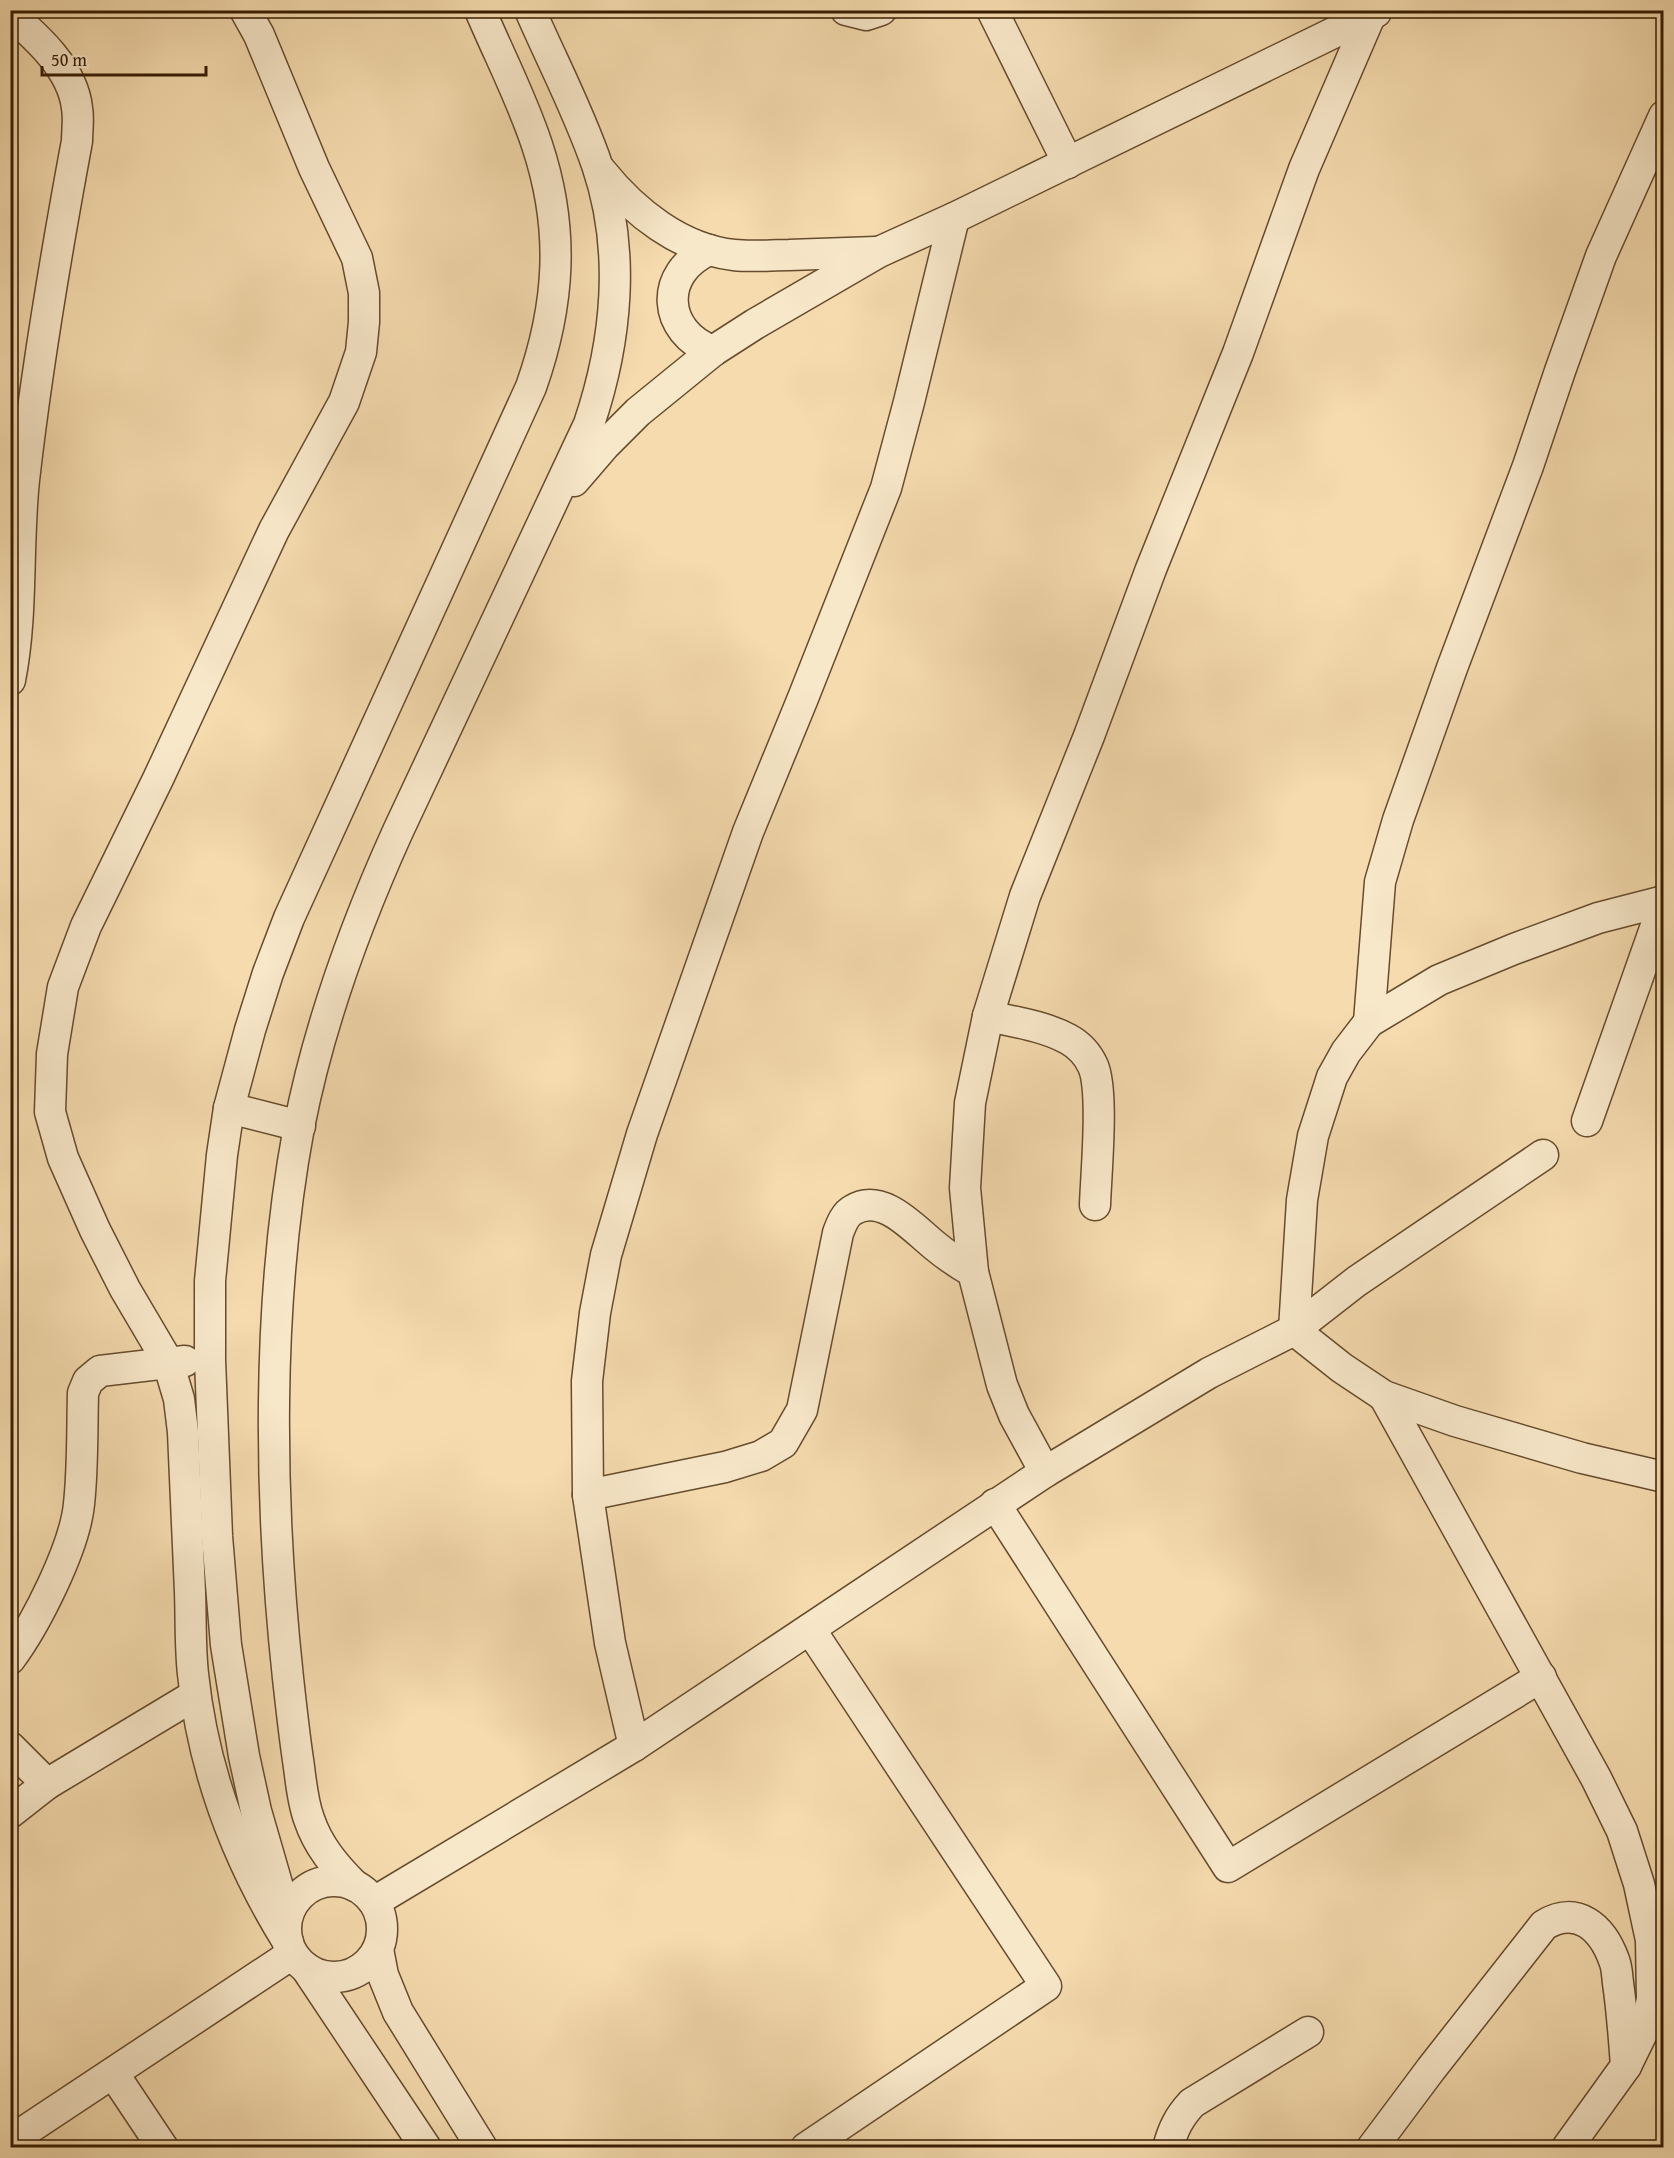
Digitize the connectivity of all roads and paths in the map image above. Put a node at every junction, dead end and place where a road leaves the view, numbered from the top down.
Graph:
1 (245, 10) edge
2 (480, 10) edge
3 (530, 10) edge
4 (846, 10) edge
5 (880, 10) edge
6 (992, 10) edge
7 (1374, 13) edge
8 (10, 14) edge
9 (1664, 116) edge
10 (1068, 163) junction
11 (598, 167) junction
12 (954, 218) junction
13 (709, 250) junction
14 (879, 252) junction
15 (713, 351) junction
16 (547, 515) junction
17 (13, 649) edge
18 (10, 680) edge
19 (1664, 902) edge
20 (988, 1016) junction
21 (1369, 1022) junction
22 (229, 1108) junction
23 (1587, 1121) dead end
24 (300, 1126) junction
25 (1543, 1155) dead end
26 (1095, 1205) dead end
27 (973, 1272) junction
28 (1294, 1330) junction
29 (210, 1360) junction
30 (168, 1362) junction
31 (1384, 1396) junction
32 (1045, 1472) junction
33 (1664, 1477) edge
34 (588, 1495) junction
35 (995, 1504) junction
36 (810, 1629) junction
37 (10, 1659) edge
38 (1541, 1677) junction
39 (195, 1695) junction
40 (634, 1746) junction
41 (10, 1748) edge
42 (47, 1784) junction
43 (10, 1812) edge
44 (365, 1894) junction
45 (293, 1946) junction
46 (378, 1949) junction
47 (1308, 2032) dead end
48 (1626, 2066) junction
49 (113, 2073) junction
50 (10, 2141) edge
51 (163, 2148) edge
52 (426, 2148) edge
53 (482, 2148) edge
54 (806, 2148) edge
55 (1168, 2148) edge
56 (1372, 2148) edge
57 (1567, 2148) edge

1 - 30 street
2 - 22 street
3 - 11 street
4 - 5 street
6 - 10 street
7 - 10 street
7 - 20 street
8 - 17 street
9 - 21 street
10 - 12 street
11 - 13 street
11 - 16 street
12 - 14 street
12 - 34 street
13 - 14 street
13 - 15 street
14 - 15 street
15 - 16 street
16 - 24 street
17 - 18 street
19 - 21 street
19 - 23 street
20 - 26 street
20 - 27 street
21 - 28 street
22 - 24 street
22 - 29 street
24 - 44 street
25 - 28 street
27 - 32 street
27 - 34 street
28 - 31 street
28 - 32 street
29 - 30 street
29 - 45 street
30 - 37 street
30 - 39 street
31 - 33 street
31 - 38 street
32 - 35 street
34 - 40 street
35 - 36 street
35 - 38 street
36 - 40 street
36 - 54 street
38 - 48 street
39 - 42 street
39 - 45 street
40 - 44 street
41 - 42 street
42 - 43 street
44 - 45 street
44 - 46 street
45 - 46 street
45 - 49 street
45 - 52 street
46 - 53 street
47 - 55 street
48 - 56 street
48 - 57 street
49 - 50 street
49 - 51 street

